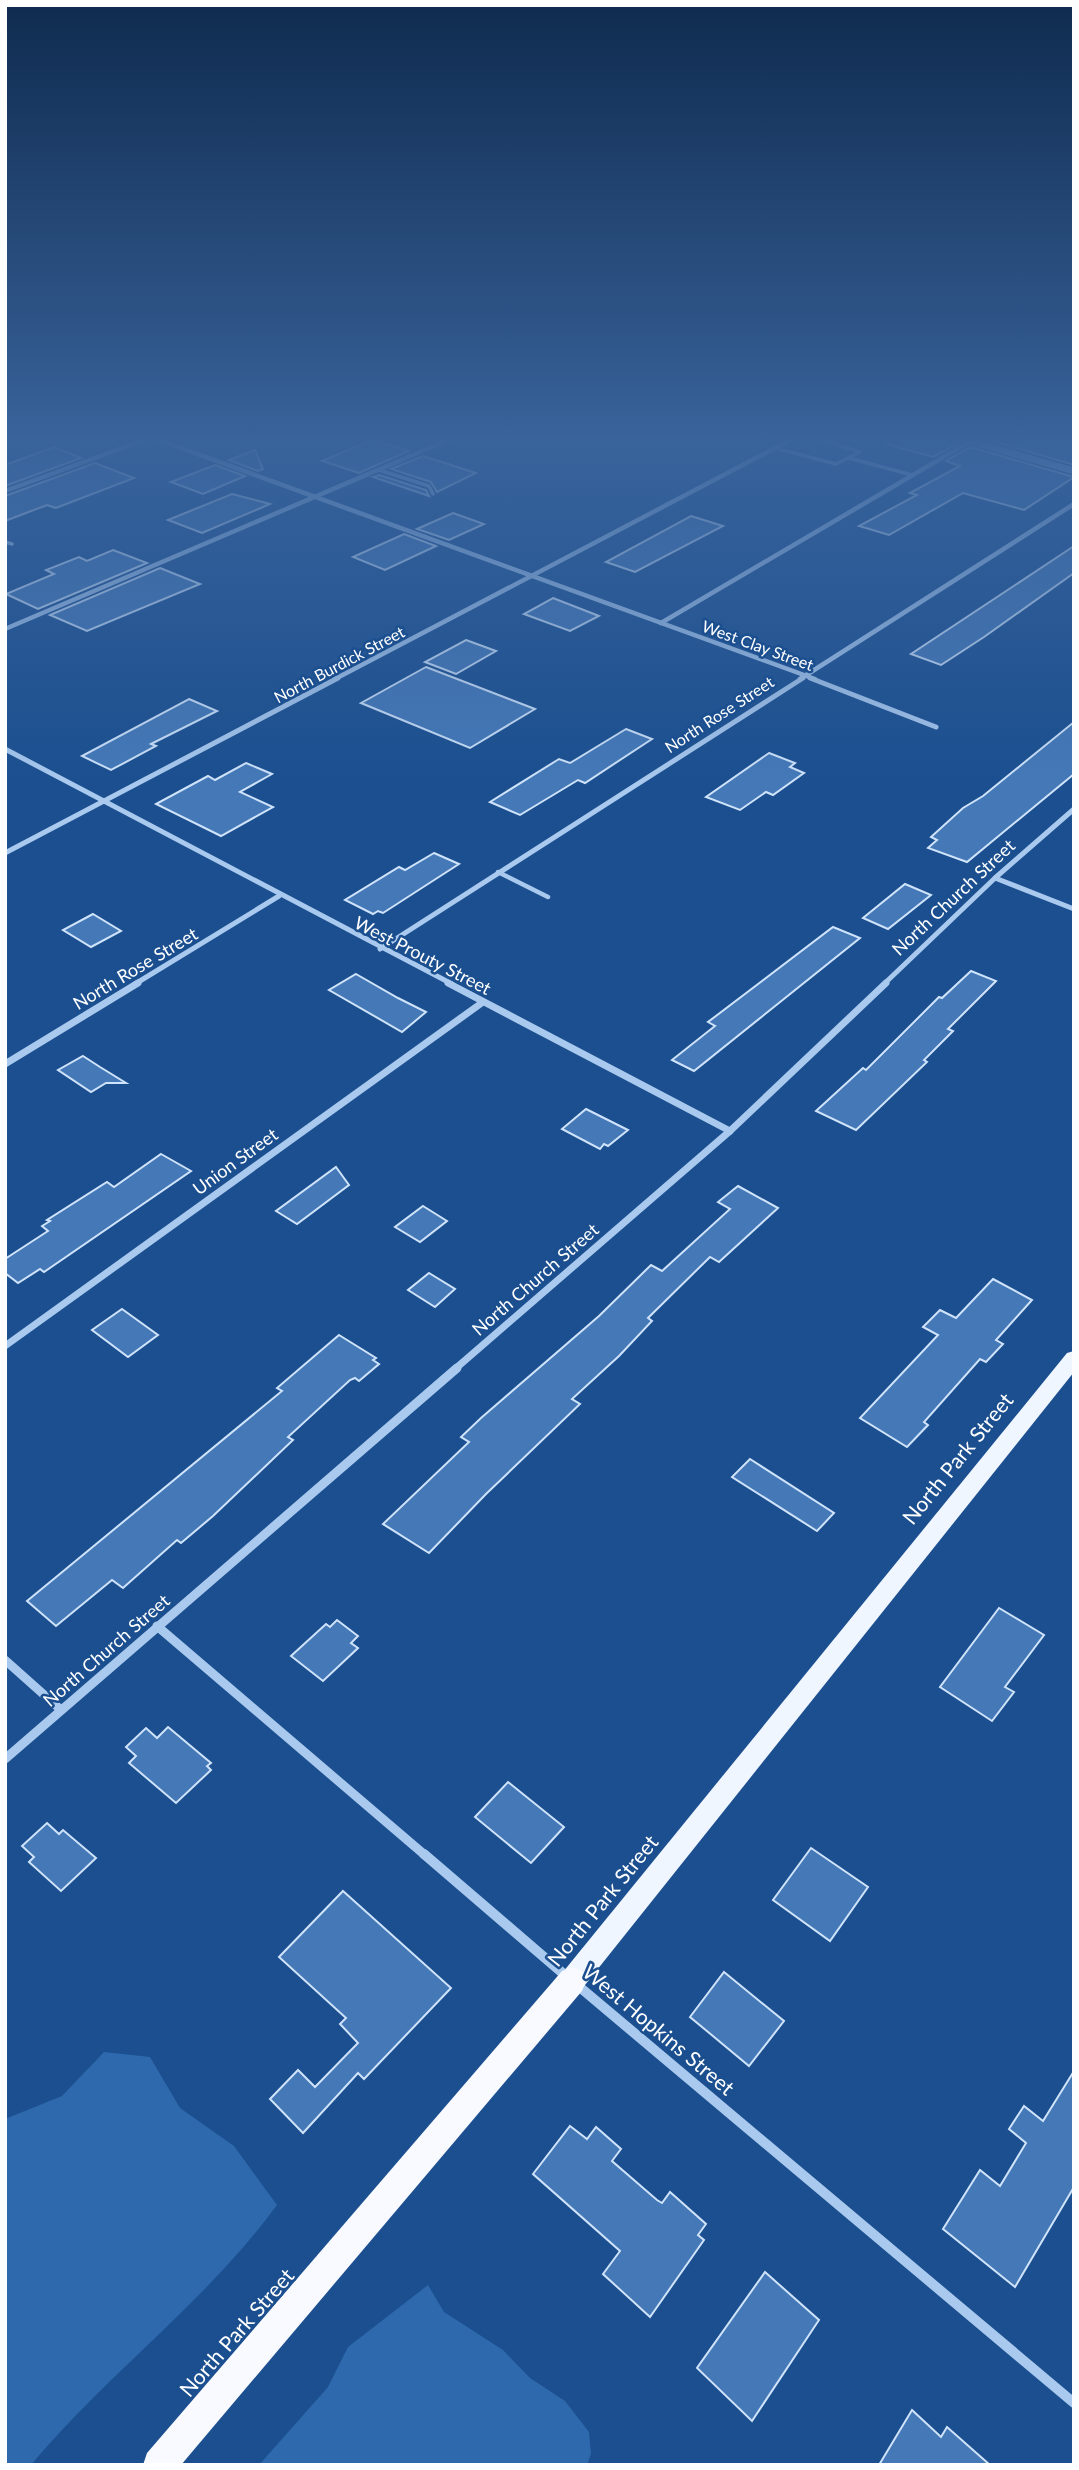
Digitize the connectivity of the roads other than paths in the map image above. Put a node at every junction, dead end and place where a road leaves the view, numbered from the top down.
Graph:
1 (185, 552) edge
2 (466, 552) edge
3 (576, 552) edge
4 (781, 552) edge
5 (999, 552) edge
6 (531, 576) junction
7 (661, 623) junction
8 (5, 629) edge
9 (806, 676) junction
10 (936, 727) dead end
11 (5, 749) edge
12 (104, 802) junction
13 (1074, 809) edge
14 (5, 853) edge
15 (498, 872) junction
16 (995, 878) junction
17 (279, 896) junction
18 (548, 897) dead end
19 (1074, 909) edge
20 (380, 948) junction
21 (483, 1002) junction
22 (5, 1064) edge
23 (730, 1131) junction
24 (5, 1346) edge
25 (1074, 1357) edge
26 (158, 1626) junction
27 (5, 1660) edge
28 (60, 1709) junction
29 (5, 1759) edge
30 (572, 1981) junction
31 (1074, 2403) edge
32 (159, 2465) edge

1 - 8 street
2 - 6 street, West Clay Street
3 - 6 street, North Burdick Street
4 - 7 street
5 - 9 street, North Rose Street
6 - 7 street, West Clay Street
6 - 12 street, North Burdick Street
7 - 9 street, West Clay Street
9 - 10 street, West Clay Street
9 - 15 street, North Rose Street
11 - 12 street, West Prouty Street
12 - 14 street, North Burdick Street
12 - 17 street, West Prouty Street
13 - 16 street, North Church Street
15 - 18 lane
15 - 20 street, North Rose Street
16 - 19 street
16 - 23 street, North Church Street
17 - 20 street, West Prouty Street
17 - 22 street, North Rose Street
20 - 21 street, West Prouty Street
21 - 23 street, West Prouty Street
21 - 24 street, Union Street
23 - 26 street, North Church Street
25 - 30 main road, North Park Street
26 - 28 street, North Church Street
26 - 30 street, West Hopkins Street
27 - 28 street
28 - 29 street, North Church Street
30 - 31 street, West Hopkins Street
30 - 32 highway, North Park Street

